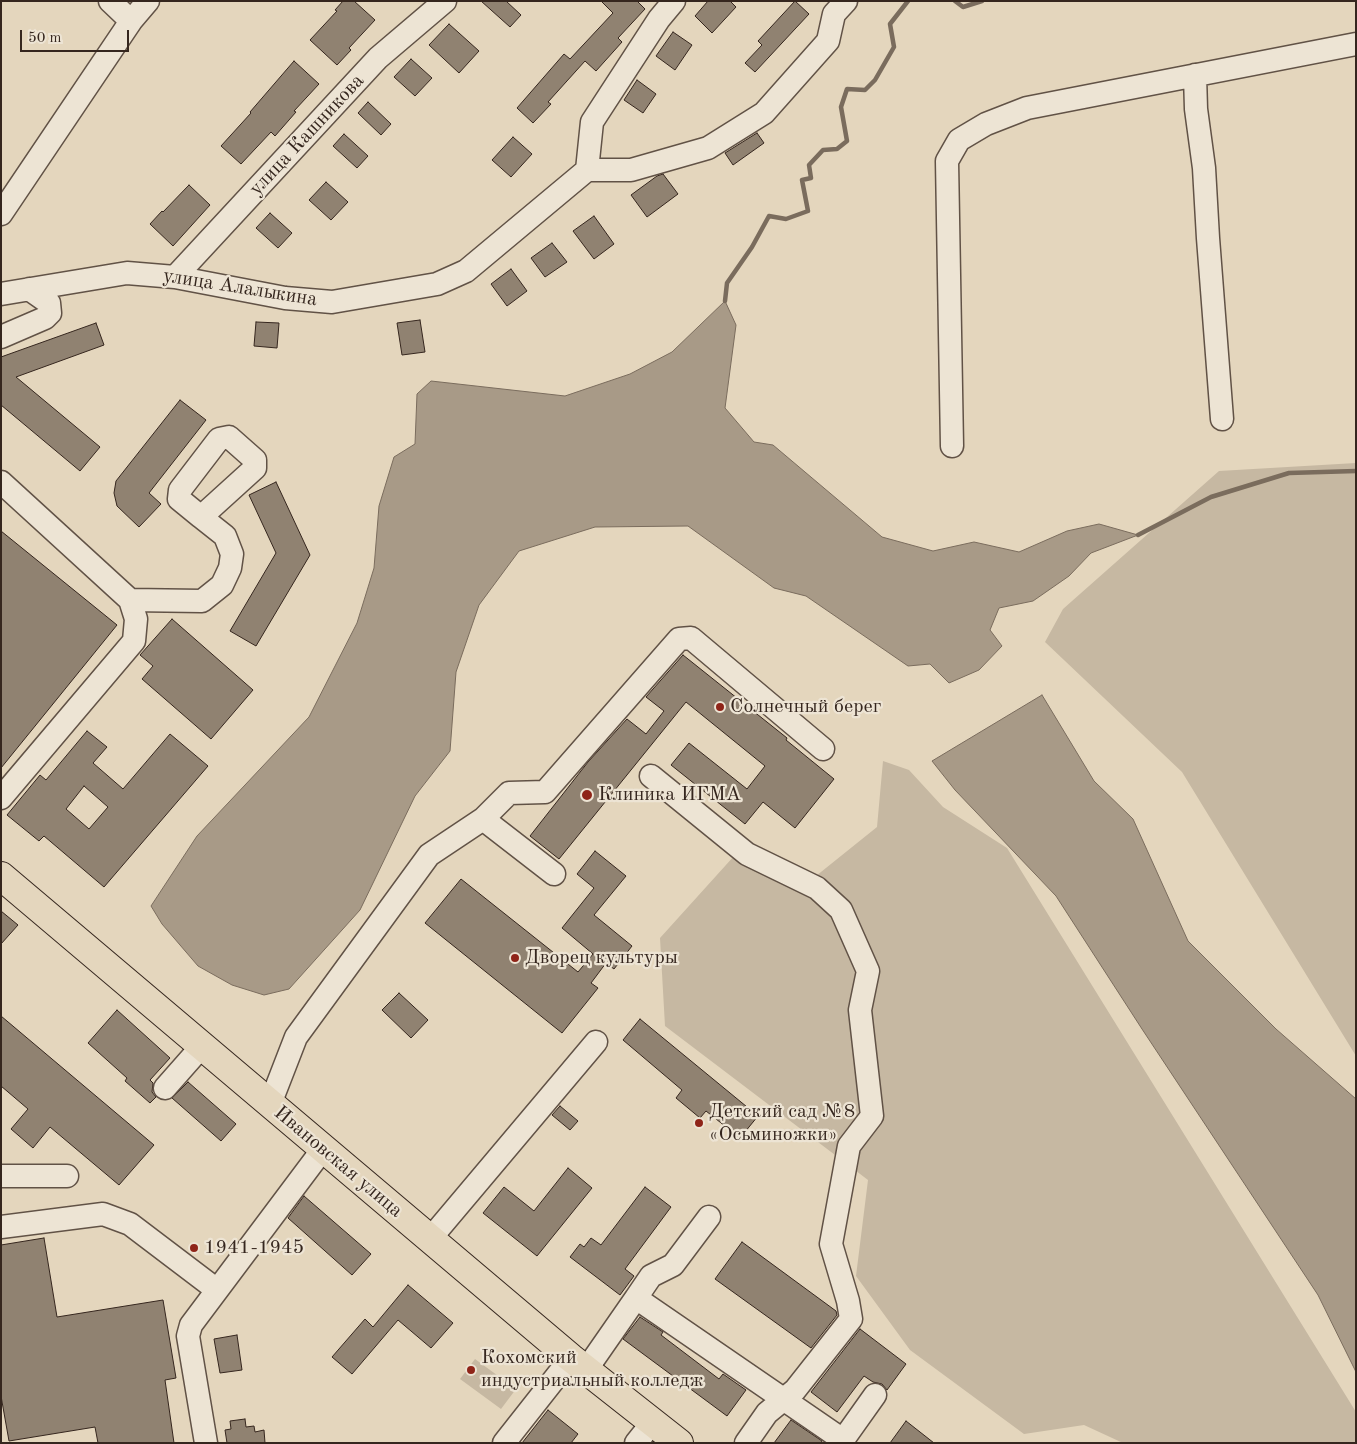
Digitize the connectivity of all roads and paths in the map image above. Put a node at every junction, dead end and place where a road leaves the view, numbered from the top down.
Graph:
1 (110, 1) edge
2 (148, 1) edge
3 (445, 1) edge
4 (674, 1) edge
5 (833, 5) edge
6 (131, 21) junction
7 (1356, 44) edge
8 (1194, 75) junction
9 (587, 170) junction
10 (1, 214) edge
11 (175, 276) junction
12 (30, 289) junction
13 (1, 294) edge
14 (1, 337) edge
15 (1222, 419) dead end
16 (952, 446) dead end
17 (1, 482) edge
18 (201, 516) dead end
19 (130, 600) junction
20 (823, 749) dead end
21 (651, 776) dead end
22 (1, 798) edge
23 (483, 819) junction
24 (554, 874) dead end
25 (1, 876) edge
26 (596, 1042) dead end
27 (202, 1046) junction
28 (166, 1088) dead end
29 (270, 1104) junction
30 (323, 1149) junction
31 (1, 1176) edge
32 (67, 1176) dead end
33 (709, 1217) dead end
34 (1, 1227) edge
35 (430, 1239) junction
36 (217, 1290) junction
37 (636, 1298) junction
38 (578, 1364) junction
39 (875, 1395) dead end
40 (783, 1400) junction
41 (644, 1433) edge
42 (842, 1442) edge
43 (206, 1443) edge
44 (504, 1443) edge
45 (679, 1443) edge
46 (746, 1443) edge

1 - 6 street
2 - 6 street
3 - 11 street, улица Кашникова
4 - 9 street
5 - 9 street
6 - 10 street
7 - 8 street
8 - 15 street
8 - 16 street
9 - 11 street, улица Алалыкина
11 - 12 street, улица Алалыкина
12 - 13 street, улица Алалыкина
12 - 14 street
17 - 19 street
18 - 19 street
19 - 22 street
20 - 23 street
21 - 40 street
23 - 24 street
23 - 29 street
25 - 27 main road, Ивановская улица
26 - 35 street
27 - 28 street
27 - 29 main road, Ивановская улица
29 - 30 main road, Ивановская улица
30 - 35 main road, Ивановская улица
30 - 36 street
31 - 32 street
33 - 37 street
34 - 36 street
35 - 38 main road, Ивановская улица
36 - 43 street
37 - 38 street
37 - 40 street
38 - 41 main road, Ивановская улица
38 - 44 street
39 - 42 street
40 - 42 street
40 - 46 street
41 - 45 main road, Ивановская улица

